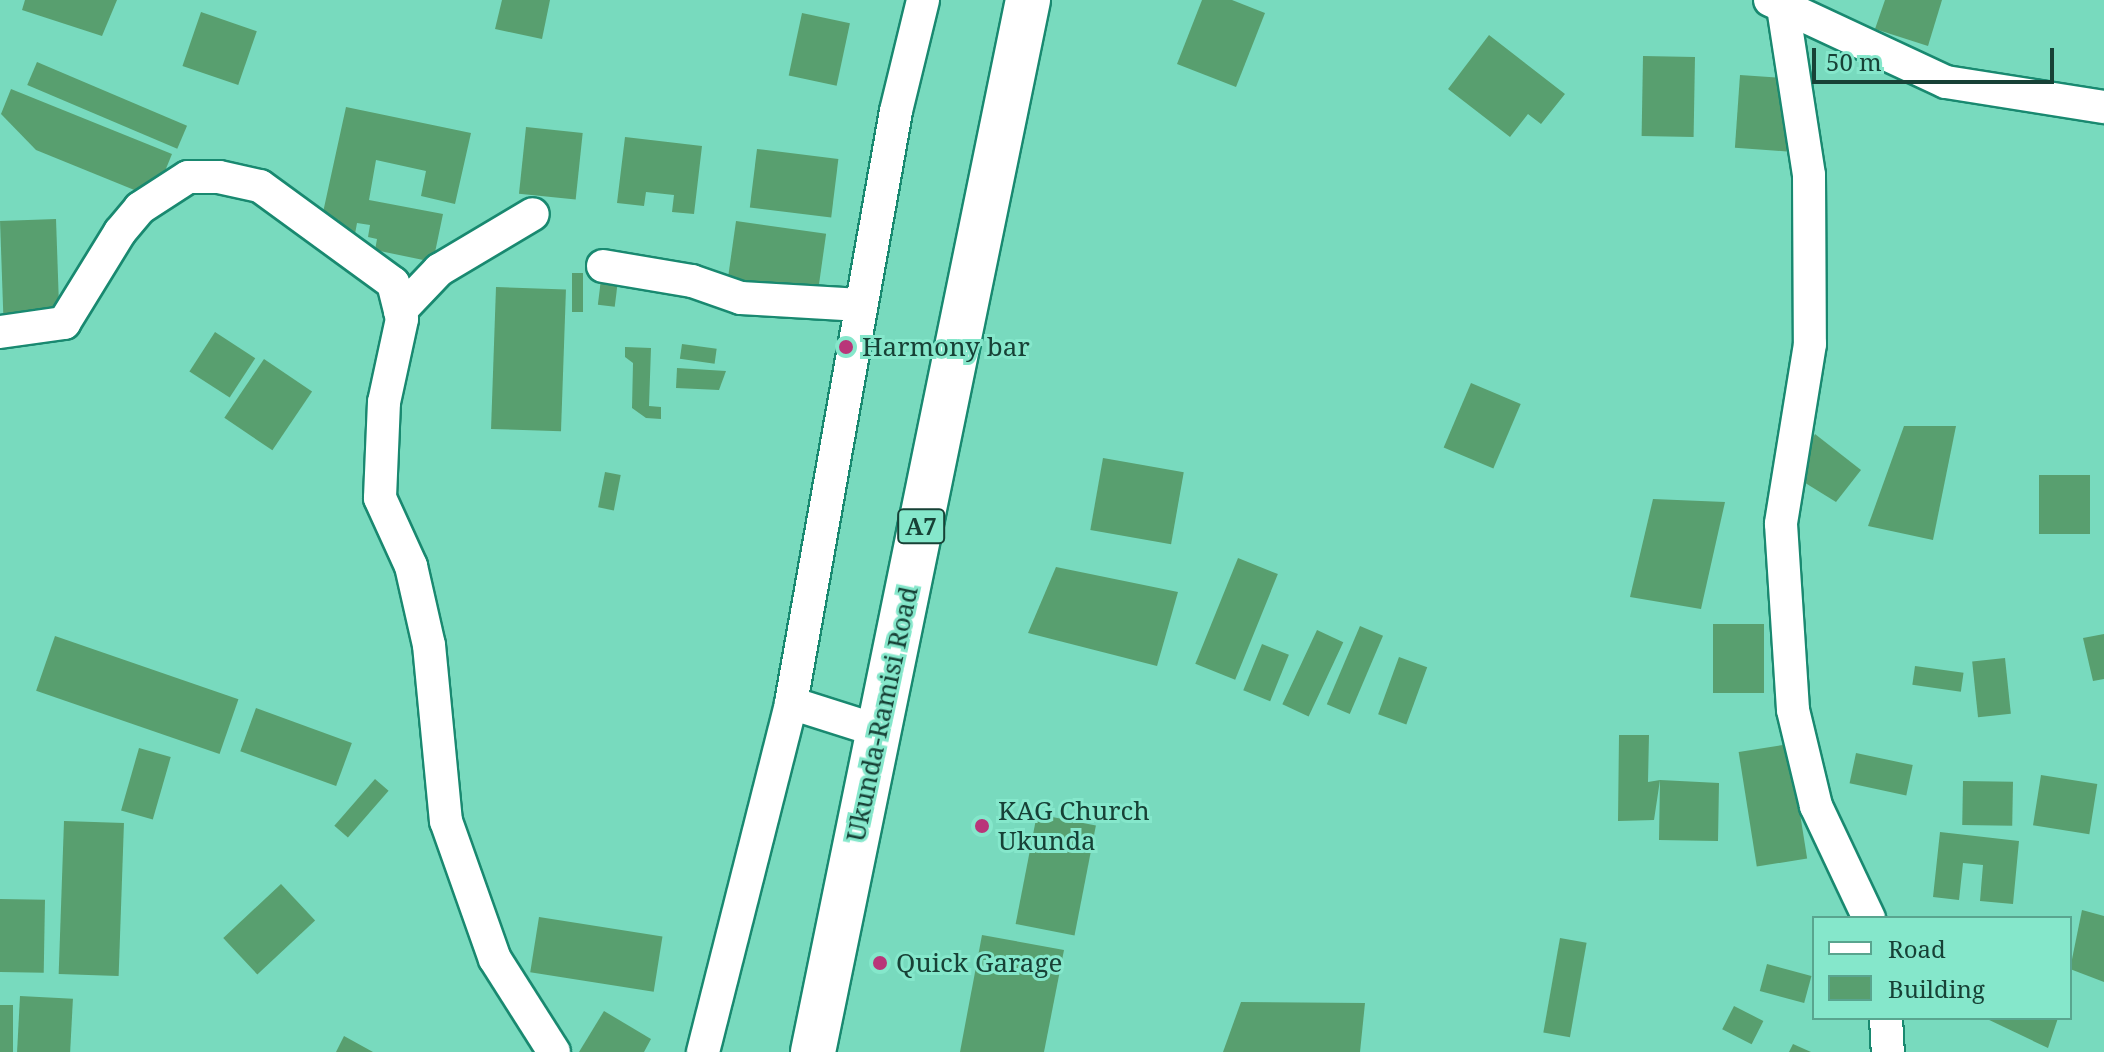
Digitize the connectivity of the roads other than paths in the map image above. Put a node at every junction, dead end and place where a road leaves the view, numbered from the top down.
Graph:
1 (923, 0) edge
2 (1028, 0) edge
3 (1776, 4) edge
4 (2104, 107) edge
5 (533, 214) dead end
6 (603, 266) dead end
7 (861, 305) junction
8 (400, 311) junction
9 (0, 332) edge
10 (791, 703) junction
11 (879, 731) junction
12 (1868, 916) edge
13 (1886, 1020) edge
14 (554, 1052) edge
15 (703, 1052) edge
16 (813, 1052) edge
17 (1888, 1052) edge

1 - 7 street
2 - 11 highway, Ukunda-Ramisi Road / A7
3 - 4 street
3 - 12 street
5 - 8 street
6 - 7 street
7 - 10 street
8 - 9 street
8 - 14 street
10 - 11 street
10 - 15 street
11 - 16 highway, Ukunda-Ramisi Road / A7
13 - 17 street

